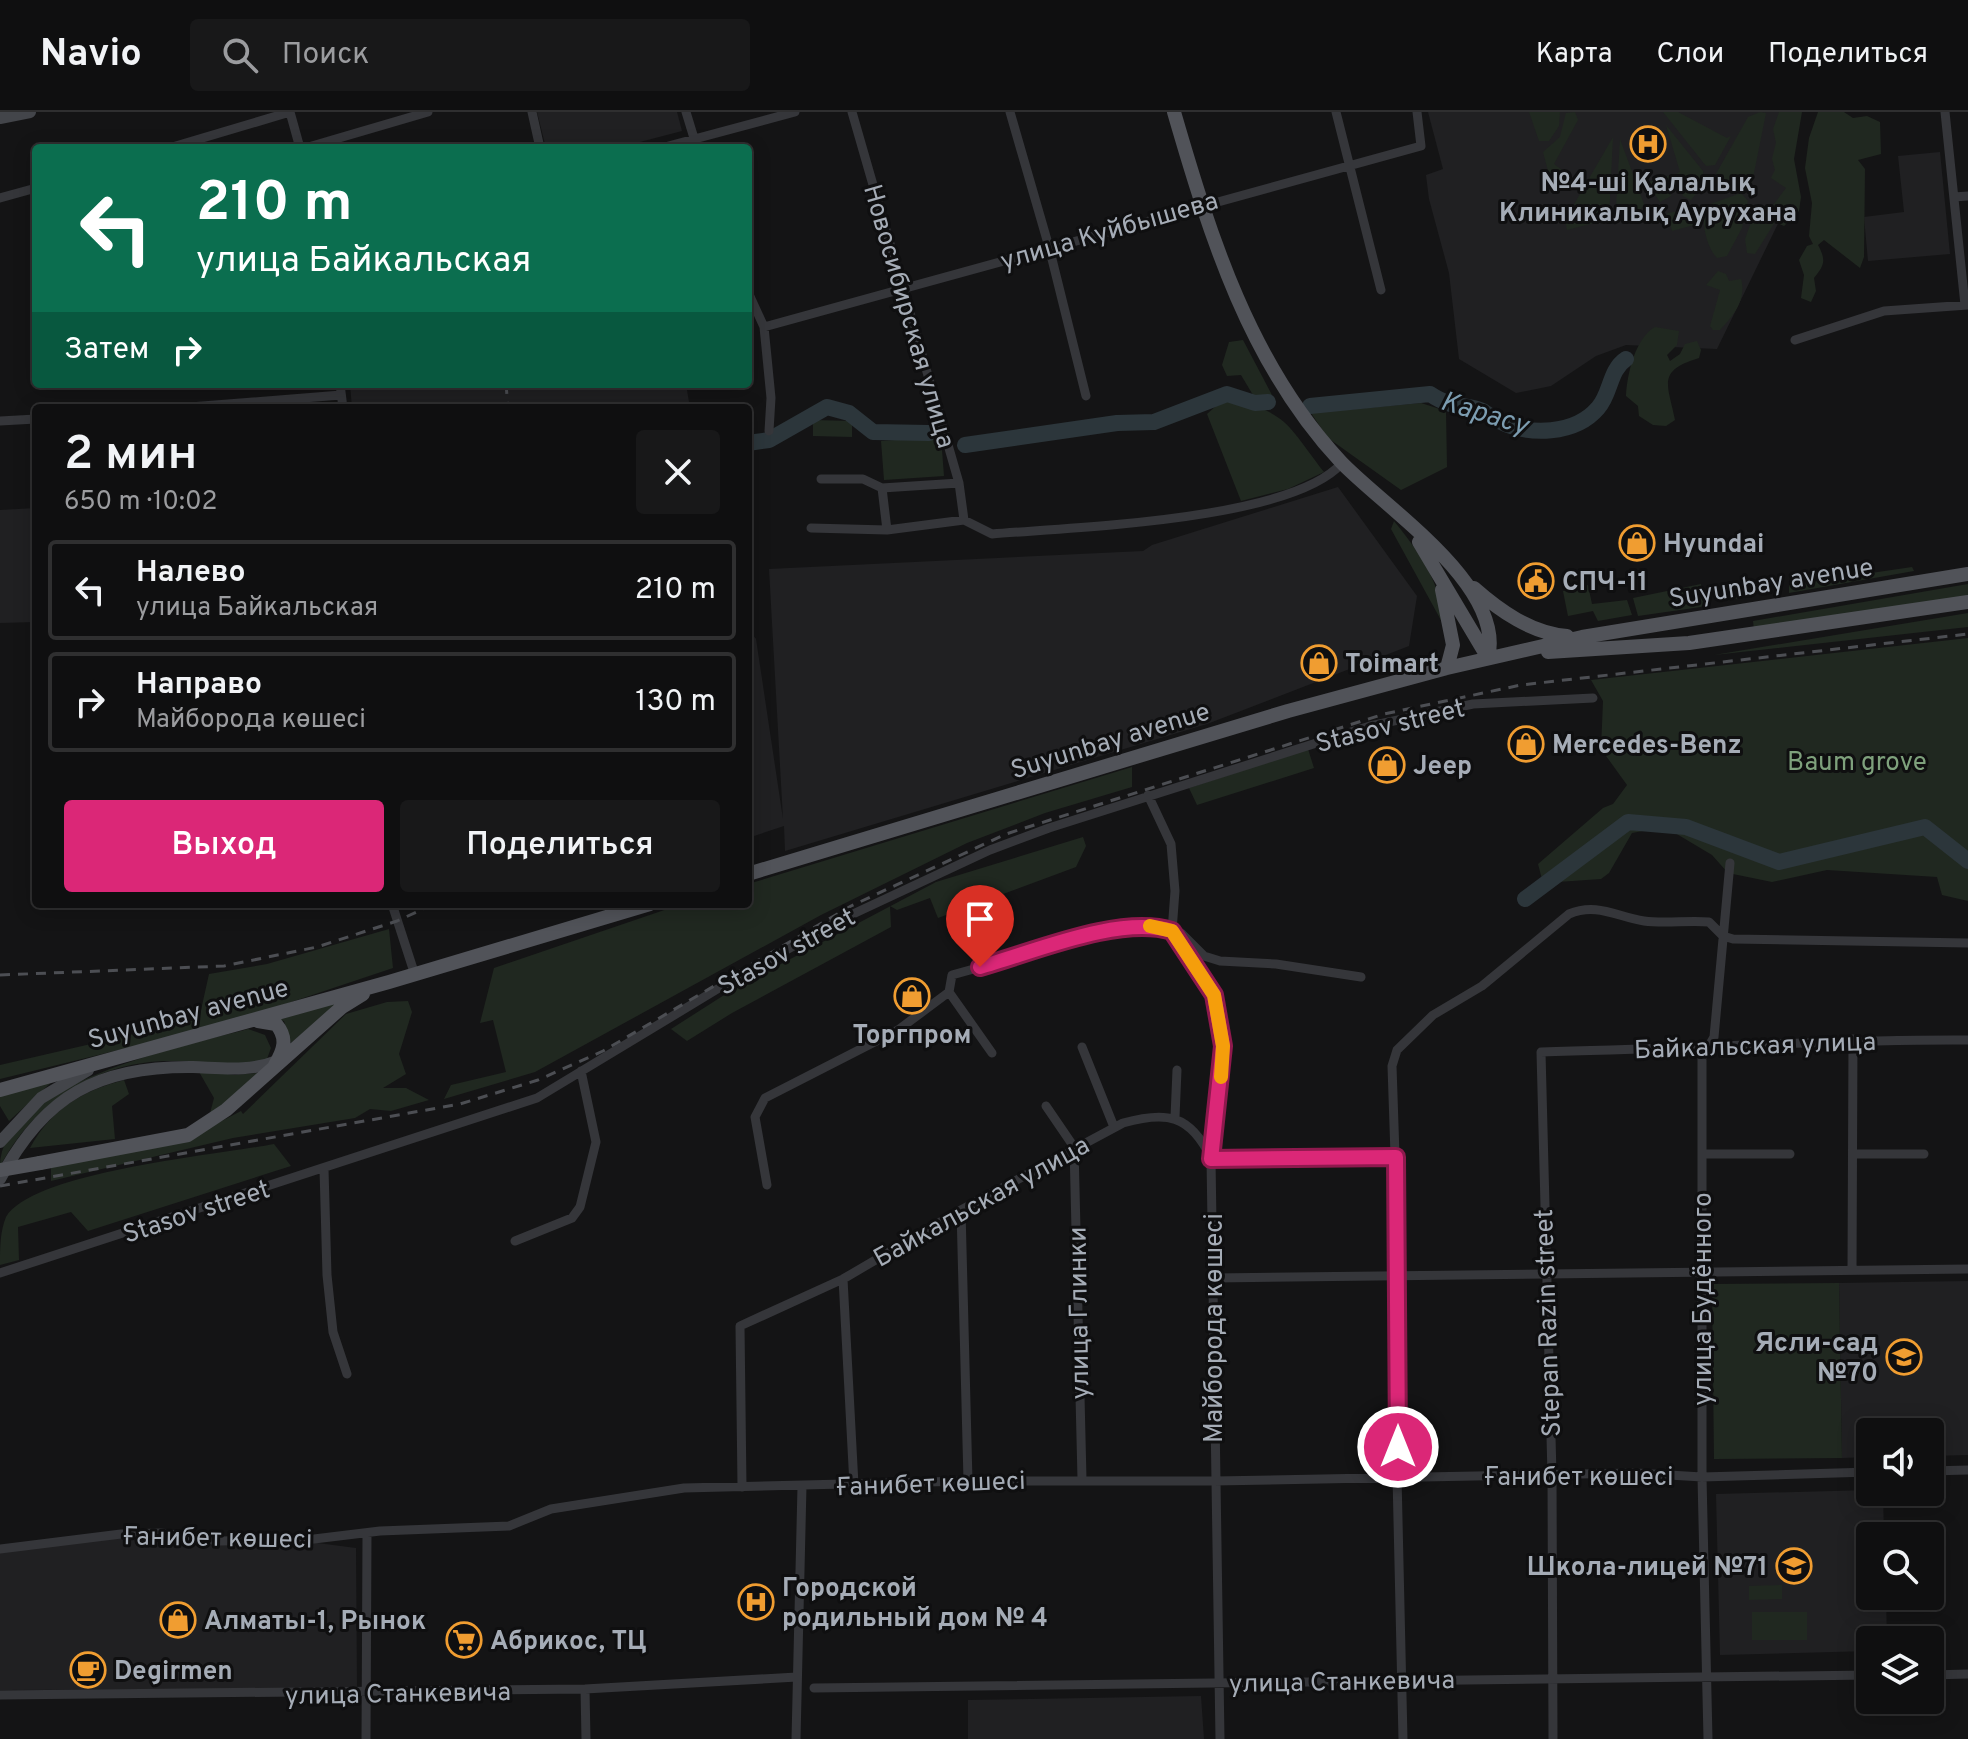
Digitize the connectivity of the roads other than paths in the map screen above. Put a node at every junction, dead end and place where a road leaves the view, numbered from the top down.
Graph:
1 (30, 112) edge
2 (290, 112) edge
3 (428, 112) edge
4 (532, 112) edge
5 (686, 112) edge
6 (795, 112) edge
7 (852, 112) edge
8 (1010, 112) edge
9 (1174, 112) edge
10 (1336, 112) edge
11 (1417, 112) edge
12 (1945, 112) edge
13 (0, 118) edge
14 (696, 143) edge
15 (182, 144) edge
16 (301, 144) edge
17 (316, 144) edge
18 (539, 144) edge
19 (1350, 164) junction
20 (32, 189) edge
21 (1968, 196) edge
22 (1954, 197) junction
23 (0, 198) edge
24 (1200, 205) junction
25 (1049, 247) junction
26 (901, 289) junction
27 (1381, 290) dead end
28 (752, 301) edge
29 (1966, 305) edge
30 (764, 327) junction
31 (1795, 340) dead end
32 (341, 389) edge
33 (1086, 396) dead end
34 (212, 404) edge
35 (32, 419) edge
36 (0, 421) edge
37 (769, 431) dead end
38 (1342, 463) junction
39 (821, 479) dead end
40 (959, 483) junction
41 (882, 488) junction
42 (964, 520) junction
43 (1407, 523) junction
44 (811, 528) dead end
45 (887, 530) junction
46 (1431, 559) junction
47 (1459, 573) junction
48 (1968, 574) edge
49 (1968, 602) edge
50 (1582, 637) junction
51 (1488, 658) junction
52 (1447, 668) junction
53 (1593, 698) dead end
54 (1148, 795) junction
55 (1730, 863) dead end
56 (752, 873) edge
57 (393, 908) edge
58 (637, 908) edge
59 (1172, 931) junction
60 (1723, 936) junction
61 (1968, 943) edge
62 (415, 975) junction
63 (1361, 977) dead end
64 (389, 982) junction
65 (949, 992) junction
66 (246, 1023) junction
67 (1853, 1039) junction
68 (1968, 1040) edge
69 (1082, 1047) dead end
70 (1706, 1048) junction
71 (298, 1050) junction
72 (1541, 1052) joint
73 (992, 1053) dead end
74 (113, 1060) junction
75 (278, 1060) junction
76 (1177, 1070) dead end
77 (581, 1071) junction
78 (266, 1077) junction
79 (0, 1090) edge
80 (1046, 1106) dead end
81 (1175, 1117) junction
82 (0, 1118) edge
83 (1114, 1127) junction
84 (1, 1140) edge
85 (1074, 1147) junction
86 (1702, 1154) junction
87 (1790, 1154) dead end
88 (1854, 1154) junction
89 (1924, 1154) dead end
90 (1396, 1157) junction
91 (1211, 1159) junction
92 (324, 1169) junction
93 (0, 1170) edge
94 (0, 1179) edge
95 (767, 1185) dead end
96 (961, 1210) junction
97 (515, 1241) dead end
98 (1852, 1269) junction
99 (1968, 1269) edge
100 (1702, 1271) junction
101 (0, 1273) edge
102 (1399, 1274) junction
103 (1545, 1274) junction
104 (1214, 1278) junction
105 (843, 1279) junction
106 (347, 1374) dead end
107 (1968, 1470) edge
108 (1944, 1471) edge
109 (1856, 1472) edge
110 (1552, 1475) junction
111 (1397, 1476) junction
112 (1702, 1477) junction
113 (1082, 1479) junction
114 (968, 1481) junction
115 (1214, 1481) junction
116 (854, 1485) junction
117 (802, 1486) junction
118 (742, 1487) junction
119 (367, 1534) junction
120 (0, 1549) edge
121 (1968, 1674) edge
122 (1856, 1675) edge
123 (1944, 1675) edge
124 (1706, 1676) junction
125 (797, 1677) junction
126 (1551, 1677) junction
127 (1402, 1680) junction
128 (1218, 1683) junction
129 (814, 1688) dead end
130 (585, 1689) junction
131 (366, 1694) junction
132 (0, 1695) edge
133 (366, 1739) edge
134 (586, 1739) edge
135 (796, 1739) edge
136 (1220, 1739) edge
137 (1403, 1739) edge
138 (1553, 1739) edge
139 (1708, 1739) edge

1 - 13 main road
2 - 15 street
2 - 16 street
3 - 17 street
4 - 18 street
5 - 14 street
6 - 14 street
7 - 26 street, Новосибирская улица
8 - 25 street
9 - 24 main road
10 - 19 street
11 - 19 street, улица Куйбышева
12 - 22 street
19 - 24 street, улица Куйбышева
19 - 27 street
20 - 23 street
21 - 22 street
22 - 29 street
24 - 25 street, улица Куйбышева
24 - 38 main road
25 - 26 street, улица Куйбышева
25 - 33 street
26 - 30 street, улица Куйбышева
26 - 40 street, Новосибирская улица
28 - 30 street
29 - 31 street
30 - 37 street
32 - 34 street
35 - 36 street
38 - 42 street
38 - 43 main road
39 - 41 street
40 - 41 street
40 - 42 street, Новосибирская улица
41 - 45 street
42 - 45 street
43 - 46 main road
43 - 47 main road
44 - 45 street
46 - 51 main road
46 - 52 main road
47 - 50 main road
47 - 51 main road
48 - 50 main road, Suyunbay avenue
49 - 51 main road, Suyunbay avenue
50 - 51 main road, Suyunbay avenue
51 - 52 main road, Suyunbay avenue
52 - 56 main road, Suyunbay avenue
53 - 54 street, Stasov street
54 - 59 street
54 - 77 street, Stasov street
55 - 60 street, улица Будённого
57 - 62 street
58 - 62 main road, Suyunbay avenue
59 - 63 street
59 - 65 street
59 - 91 street, Майборода көшесі
60 - 61 street
60 - 70 street, улица Будённого
60 - 90 street
62 - 64 main road, Suyunbay avenue
64 - 66 main road, Suyunbay avenue
64 - 71 main road, Suyunbay avenue
65 - 73 street
65 - 95 street
66 - 74 main road, Suyunbay avenue
66 - 75 main road
67 - 68 street, Байкальская улица
67 - 70 street, Байкальская улица
67 - 88 street
69 - 83 street
70 - 72 street, Байкальская улица
70 - 86 street, улица Будённого
71 - 75 main road
71 - 78 main road, Suyunbay avenue
72 - 103 street, Stepan Razin street
74 - 79 main road, Suyunbay avenue
74 - 84 main road
75 - 78 main road
75 - 94 main road
76 - 81 street
77 - 92 street, Stasov street
77 - 97 street
78 - 93 main road, Suyunbay avenue, bridge
80 - 85 street
81 - 83 street, Байкальская улица
81 - 91 street
82 - 84 main road
83 - 85 street, Байкальская улица
85 - 96 street, Байкальская улица
85 - 113 street, улица Глинки
86 - 87 street
86 - 100 street, улица Будённого
88 - 89 street
88 - 98 street
90 - 91 street
90 - 102 street
91 - 104 street, Майборода көшесі
92 - 101 street, Stasov street
92 - 106 street
96 - 105 street, Байкальская улица
96 - 114 street
98 - 99 street
98 - 100 street
100 - 103 street
100 - 112 street, улица Будённого
102 - 103 street
102 - 104 street
102 - 111 street
103 - 110 street, Stepan Razin street
104 - 115 street, Майборода көшесі
105 - 116 street
105 - 118 street, Байкальская улица
107 - 108 street
109 - 112 street, Ғанибет көшесі
110 - 111 street, Ғанибет көшесі
110 - 112 street, Ғанибет көшесі
110 - 126 street, Stepan Razin street
111 - 115 street, Ғанибет көшесі
111 - 127 street
112 - 124 street, улица Будённого
113 - 114 street, Ғанибет көшесі
113 - 115 street, Ғанибет көшесі
114 - 116 street, Ғанибет көшесі
115 - 128 street, Майборода көшесі
116 - 117 street, Ғанибет көшесі
117 - 118 street, Ғанибет көшесі
117 - 125 street
118 - 119 street, Ғанибет көшесі
119 - 120 street, Ғанибет көшесі
119 - 131 street
121 - 123 street
122 - 124 street, улица Станкевича
124 - 126 street, улица Станкевича
124 - 139 street, улица Будённого
125 - 130 street, улица Станкевича
125 - 135 street
126 - 127 street, улица Станкевича
126 - 138 street, Stepan Razin street
127 - 128 street, улица Станкевича
127 - 137 street
128 - 129 street, улица Станкевича
128 - 136 street, Майборода көшесі
130 - 131 street, улица Станкевича
130 - 134 street
131 - 132 street, улица Станкевича
131 - 133 street

